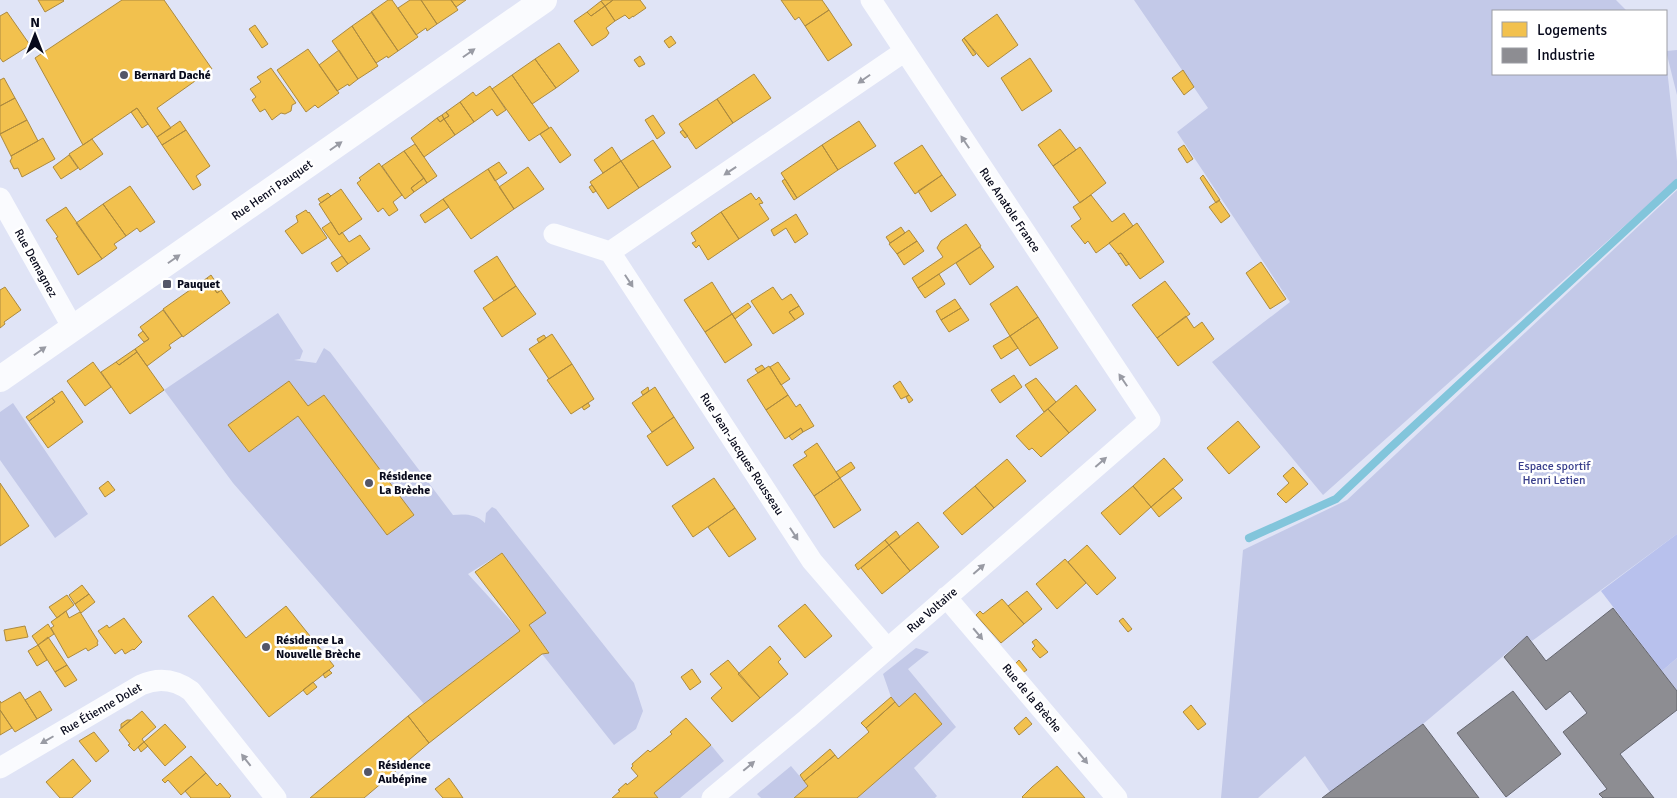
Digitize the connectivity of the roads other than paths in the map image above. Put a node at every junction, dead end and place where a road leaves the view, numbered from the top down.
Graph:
1 (544, 0) edge
2 (871, 0) edge
3 (905, 51) junction
4 (0, 198) edge
5 (554, 234) dead end
6 (610, 252) junction
7 (73, 328) junction
8 (0, 379) edge
9 (1150, 420) joint
10 (946, 597) junction
11 (887, 648) junction
12 (0, 768) edge
13 (276, 798) edge
14 (712, 798) edge
15 (1117, 798) edge

7 -> 1 street, Rue Henri Pauquet
2 - 3 street, Rue Anatole France
3 -> 6 street
9 -> 3 street, Rue Anatole France
4 - 7 street, Rue Demagnez
5 - 6 street
6 -> 11 street, Rue Jean-Jacques Rousseau
8 -> 7 street, Rue Henri Pauquet
10 -> 9 street, Rue Voltaire
10 - 11 street, Rue Voltaire
10 -> 15 street, Rue de la Brèche
14 -> 11 street, Rue Voltaire
13 -> 12 street, Rue Étienne Dolet

